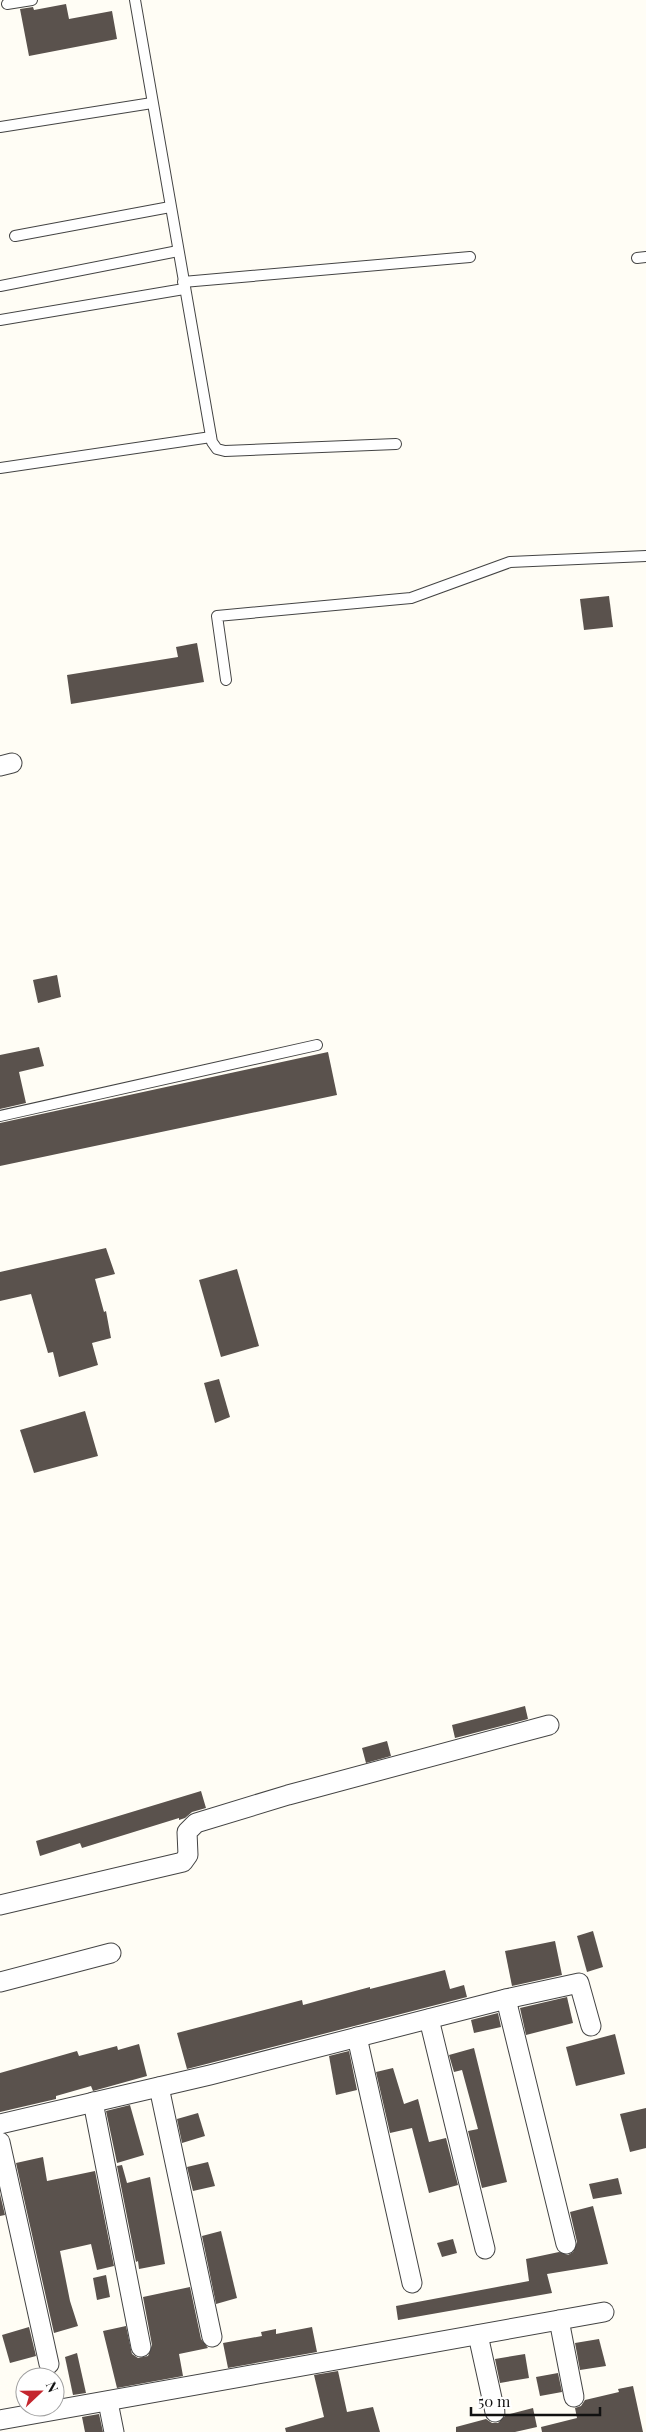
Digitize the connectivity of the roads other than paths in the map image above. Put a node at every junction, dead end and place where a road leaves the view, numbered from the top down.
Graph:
1 (32, 0) edge
2 (134, 0) edge
3 (7, 4) dead end
4 (152, 103) junction
5 (0, 128) edge
6 (170, 207) junction
7 (15, 236) dead end
8 (178, 251) junction
9 (470, 257) dead end
10 (0, 286) edge
11 (184, 286) junction
12 (0, 320) edge
13 (211, 437) junction
14 (396, 444) dead end
15 (0, 468) edge
16 (646, 556) edge
17 (226, 680) dead end
18 (317, 1045) dead end
19 (0, 1116) edge
20 (549, 1726) dead end
21 (0, 1905) edge
22 (111, 1953) dead end
23 (0, 1982) edge
24 (506, 1999) junction
25 (429, 2019) junction
26 (591, 2026) dead end
27 (357, 2037) junction
28 (159, 2087) junction
29 (93, 2102) junction
30 (0, 2124) edge
31 (0, 2142) edge
32 (566, 2244) dead end
33 (485, 2249) dead end
34 (412, 2283) dead end
35 (604, 2312) dead end
36 (559, 2320) junction
37 (478, 2335) junction
38 (212, 2337) dead end
39 (141, 2347) dead end
40 (49, 2364) dead end
41 (574, 2398) dead end
42 (108, 2402) junction
43 (495, 2412) dead end
44 (0, 2420) edge
45 (21, 2424) edge
46 (114, 2432) edge

1 - 3 lane
2 - 4 lane
4 - 5 lane
4 - 6 lane
6 - 7 lane
6 - 8 lane
8 - 10 lane
8 - 11 lane
9 - 11 lane
11 - 12 lane
11 - 13 lane
13 - 14 lane
13 - 15 lane
16 - 17 lane
18 - 19 lane
20 - 21 street
22 - 23 street
24 - 25 street
24 - 26 street
24 - 32 street
25 - 27 street
25 - 33 street
27 - 28 street
27 - 34 street
28 - 29 street
28 - 38 street
29 - 30 street
29 - 39 street
31 - 40 street
35 - 36 street
36 - 37 street
36 - 41 street
37 - 42 street
37 - 43 street
42 - 45 street
42 - 46 street
44 - 45 street

